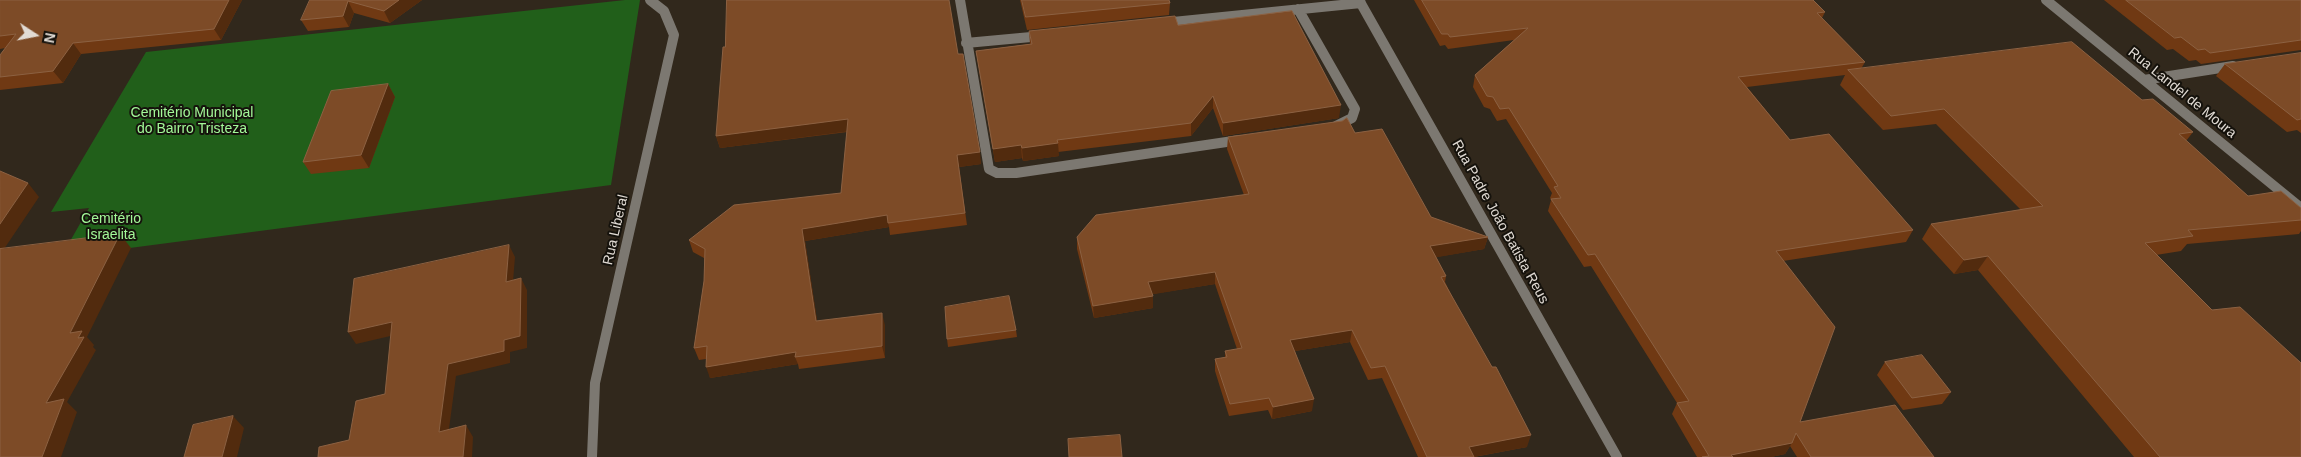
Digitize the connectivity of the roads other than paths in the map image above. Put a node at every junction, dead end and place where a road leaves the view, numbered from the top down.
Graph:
1 (650, 0) edge
2 (960, 0) edge
3 (2046, 0) edge
4 (1360, 2) edge
5 (1298, 9) junction
6 (1152, 24) edge
7 (1054, 34) edge
8 (966, 43) junction
9 (2243, 65) edge
10 (2144, 80) junction
11 (1330, 127) edge
12 (1251, 138) edge
13 (2301, 208) edge
14 (592, 457) edge
15 (1617, 457) edge

1 - 14 street, Rua Liberal
2 - 8 street
3 - 10 street, Rua Landel de Moura
4 - 5 street
4 - 15 street, Rua Padre João Batista Reus
5 - 6 street
5 - 11 street
7 - 8 street
8 - 12 street
9 - 10 street
10 - 13 street, Rua Landel de Moura

